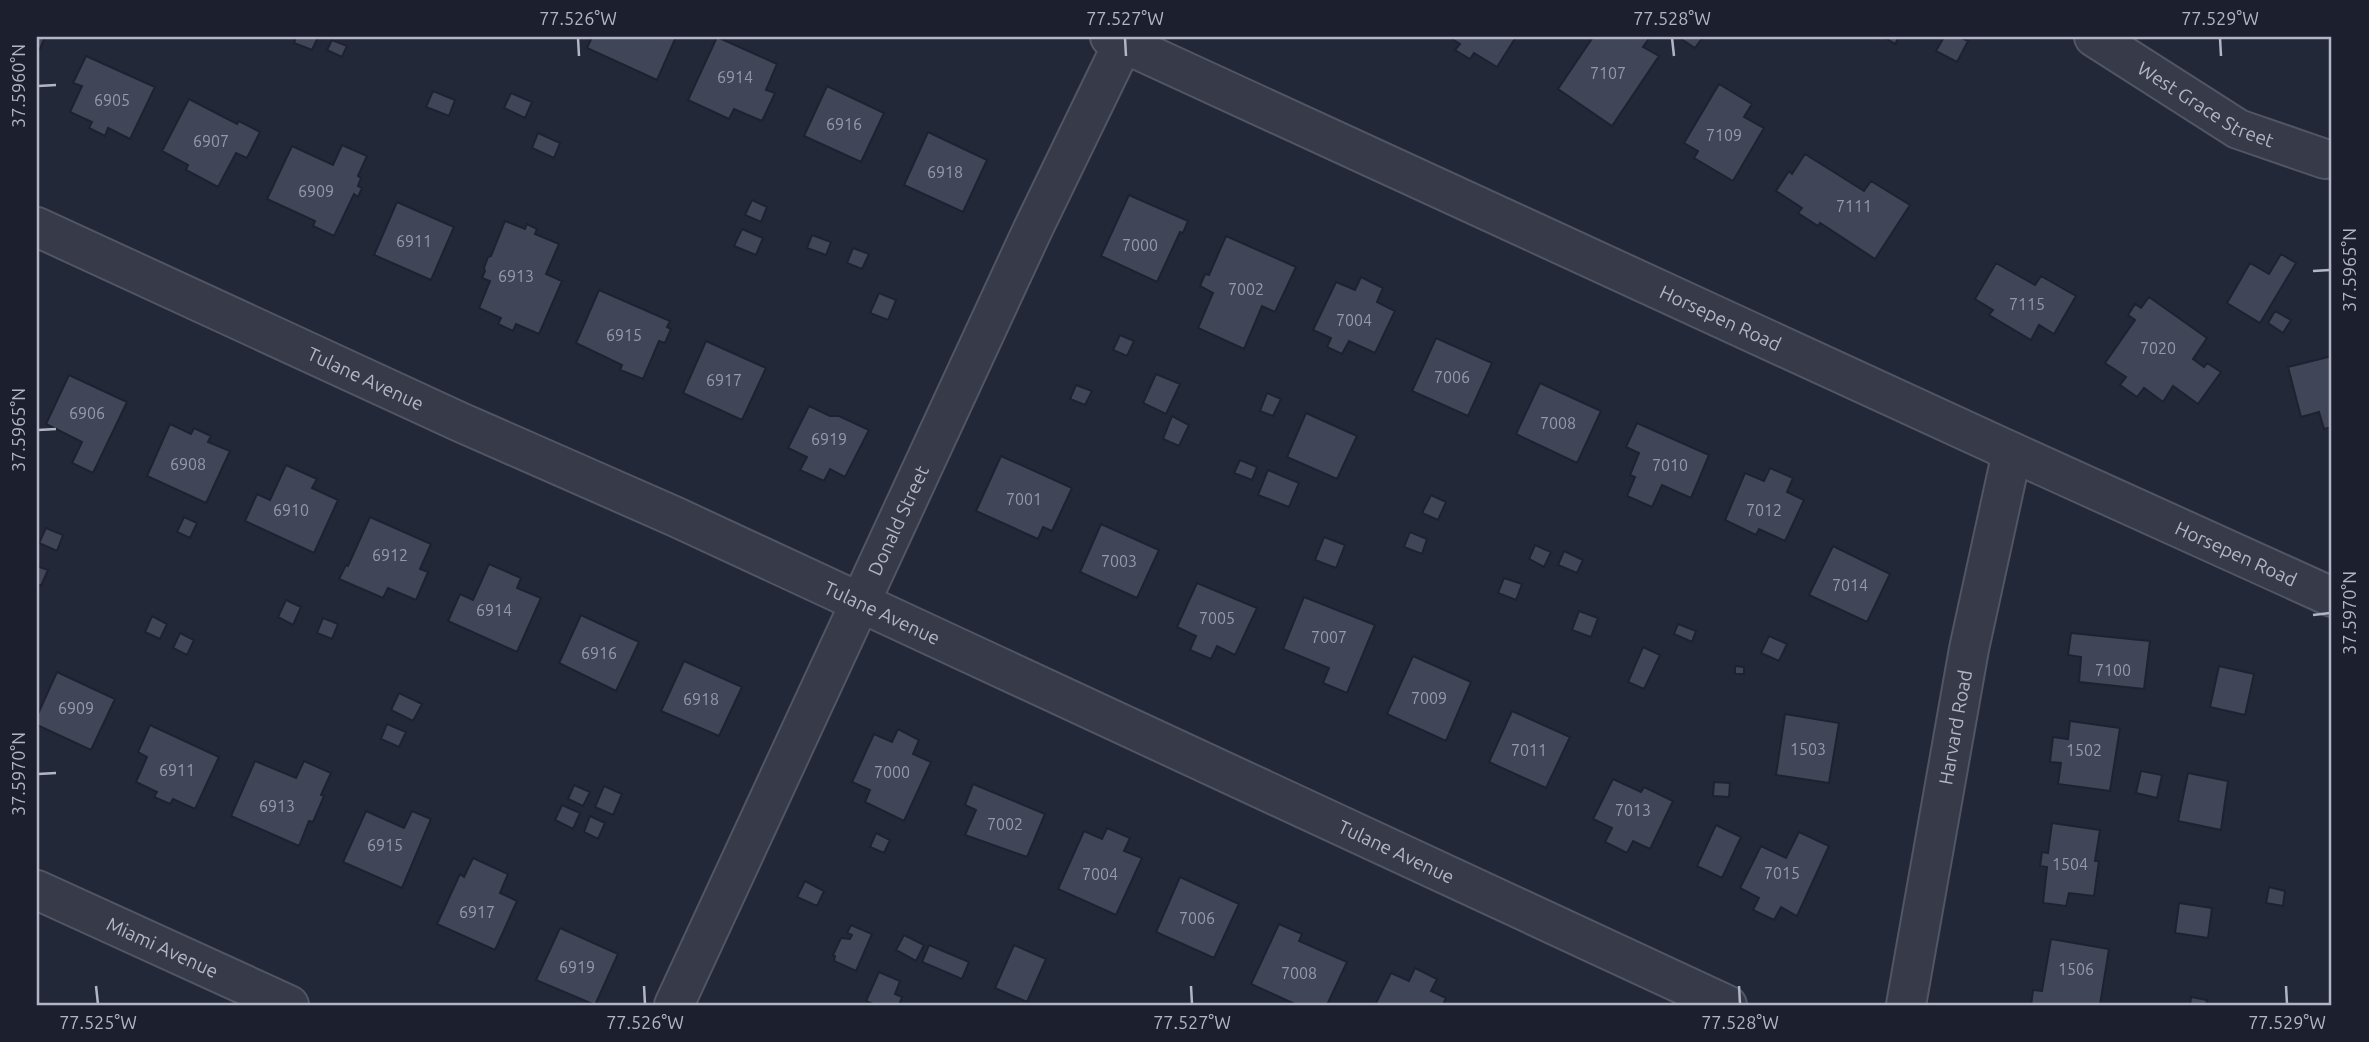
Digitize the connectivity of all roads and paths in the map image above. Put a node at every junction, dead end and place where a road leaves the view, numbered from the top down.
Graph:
1 (2094, 37) edge
2 (1120, 39) edge
3 (2325, 159) dead end
4 (37, 227) edge
5 (2012, 452) junction
6 (2332, 597) edge
7 (860, 604) junction
8 (37, 890) edge
9 (289, 1005) edge
10 (674, 1005) edge
11 (1727, 1005) edge
12 (1906, 1005) edge

1 - 3 street, West Grace Street
2 - 5 street, Horsepen Road
2 - 7 street, Donald Street
4 - 7 street, Tulane Avenue
5 - 6 street, Horsepen Road
5 - 12 street, Harvard Road
7 - 10 street, Donald Street
7 - 11 street, Tulane Avenue
8 - 9 street, Miami Avenue

